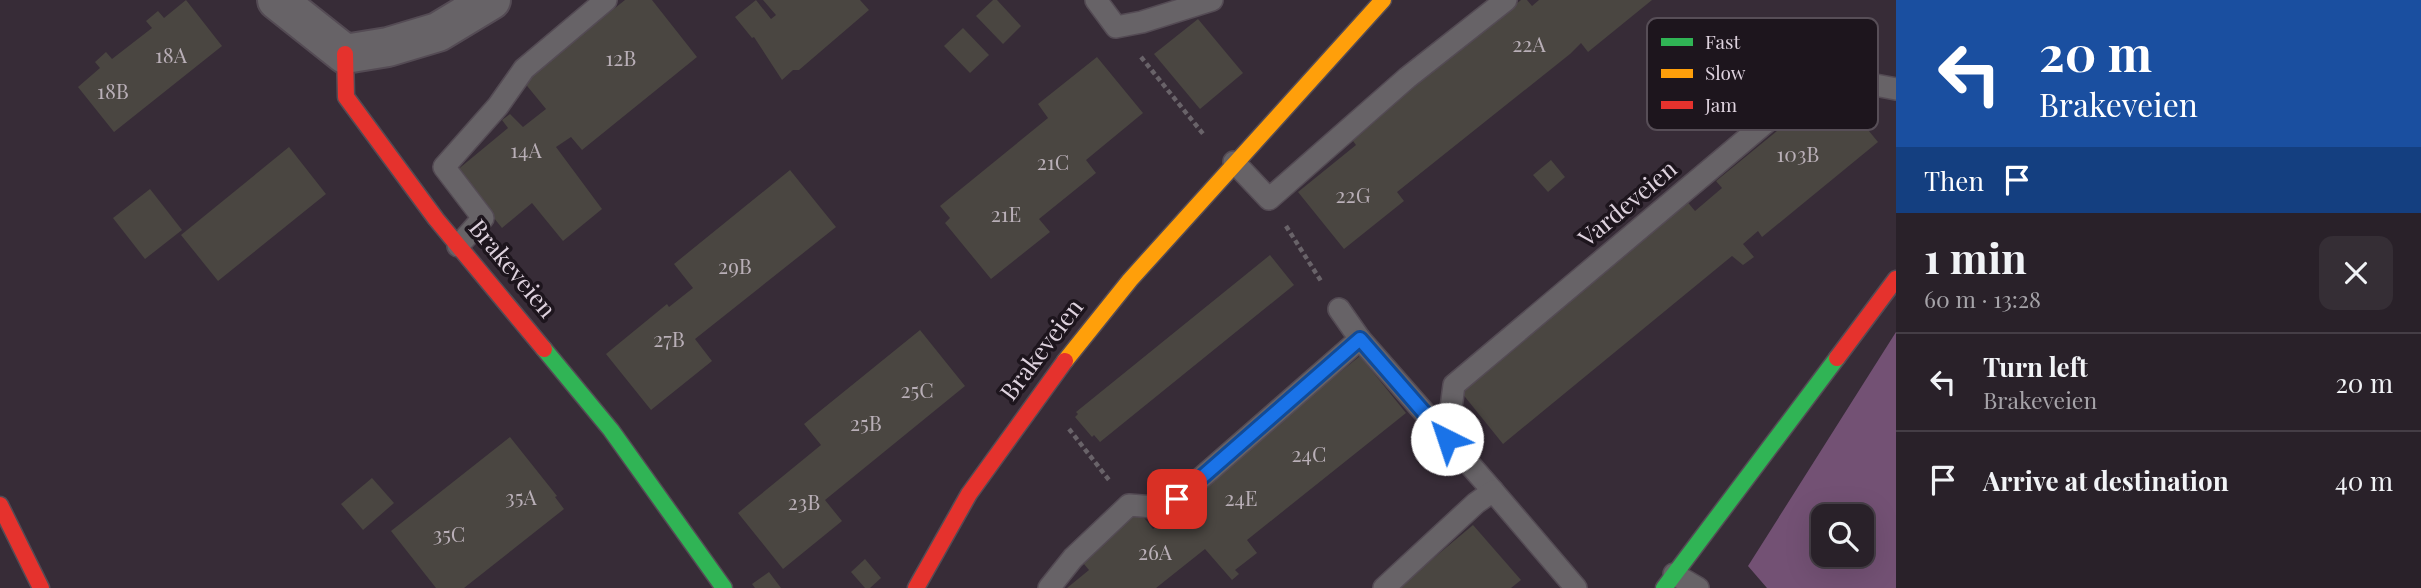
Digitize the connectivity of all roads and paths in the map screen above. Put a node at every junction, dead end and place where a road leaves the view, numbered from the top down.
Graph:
1 (277, 0) edge
2 (491, 0) edge
3 (606, 0) edge
4 (1096, 0) edge
5 (1212, 0) edge
6 (1383, 0) edge
7 (1506, 0) edge
8 (1116, 27) junction
9 (345, 54) junction
10 (1878, 86) edge
11 (1896, 89) edge
12 (1757, 130) edge
13 (1234, 162) junction
14 (1269, 199) junction
15 (458, 246) junction
16 (1896, 279) edge
17 (1339, 309) joint
18 (1360, 339) junction
19 (1041, 394) junction
20 (1447, 439) junction
21 (1493, 491) junction
22 (0, 505) edge
23 (1129, 505) junction
24 (1669, 581) edge
25 (41, 588) edge
26 (724, 588) edge
27 (916, 588) edge
28 (1049, 588) edge
29 (1384, 588) edge
30 (1576, 588) edge
31 (1698, 588) edge

1 - 9 street
2 - 9 street
3 - 15 lane
4 - 8 lane
5 - 8 lane
6 - 13 street, Brakeveien
7 - 14 lane
8 - 13 path
9 - 15 street, Brakeveien
10 - 11 lane, Vardeveien
12 - 20 lane, Vardeveien
13 - 14 lane
13 - 19 street, Brakeveien
14 - 17 path
15 - 26 street, Brakeveien
16 - 24 street
17 - 18 lane
18 - 20 lane
18 - 23 lane
19 - 23 path
19 - 27 street, Brakeveien
20 - 21 lane
21 - 29 lane
21 - 30 lane
22 - 25 street
23 - 28 lane
24 - 31 lane

